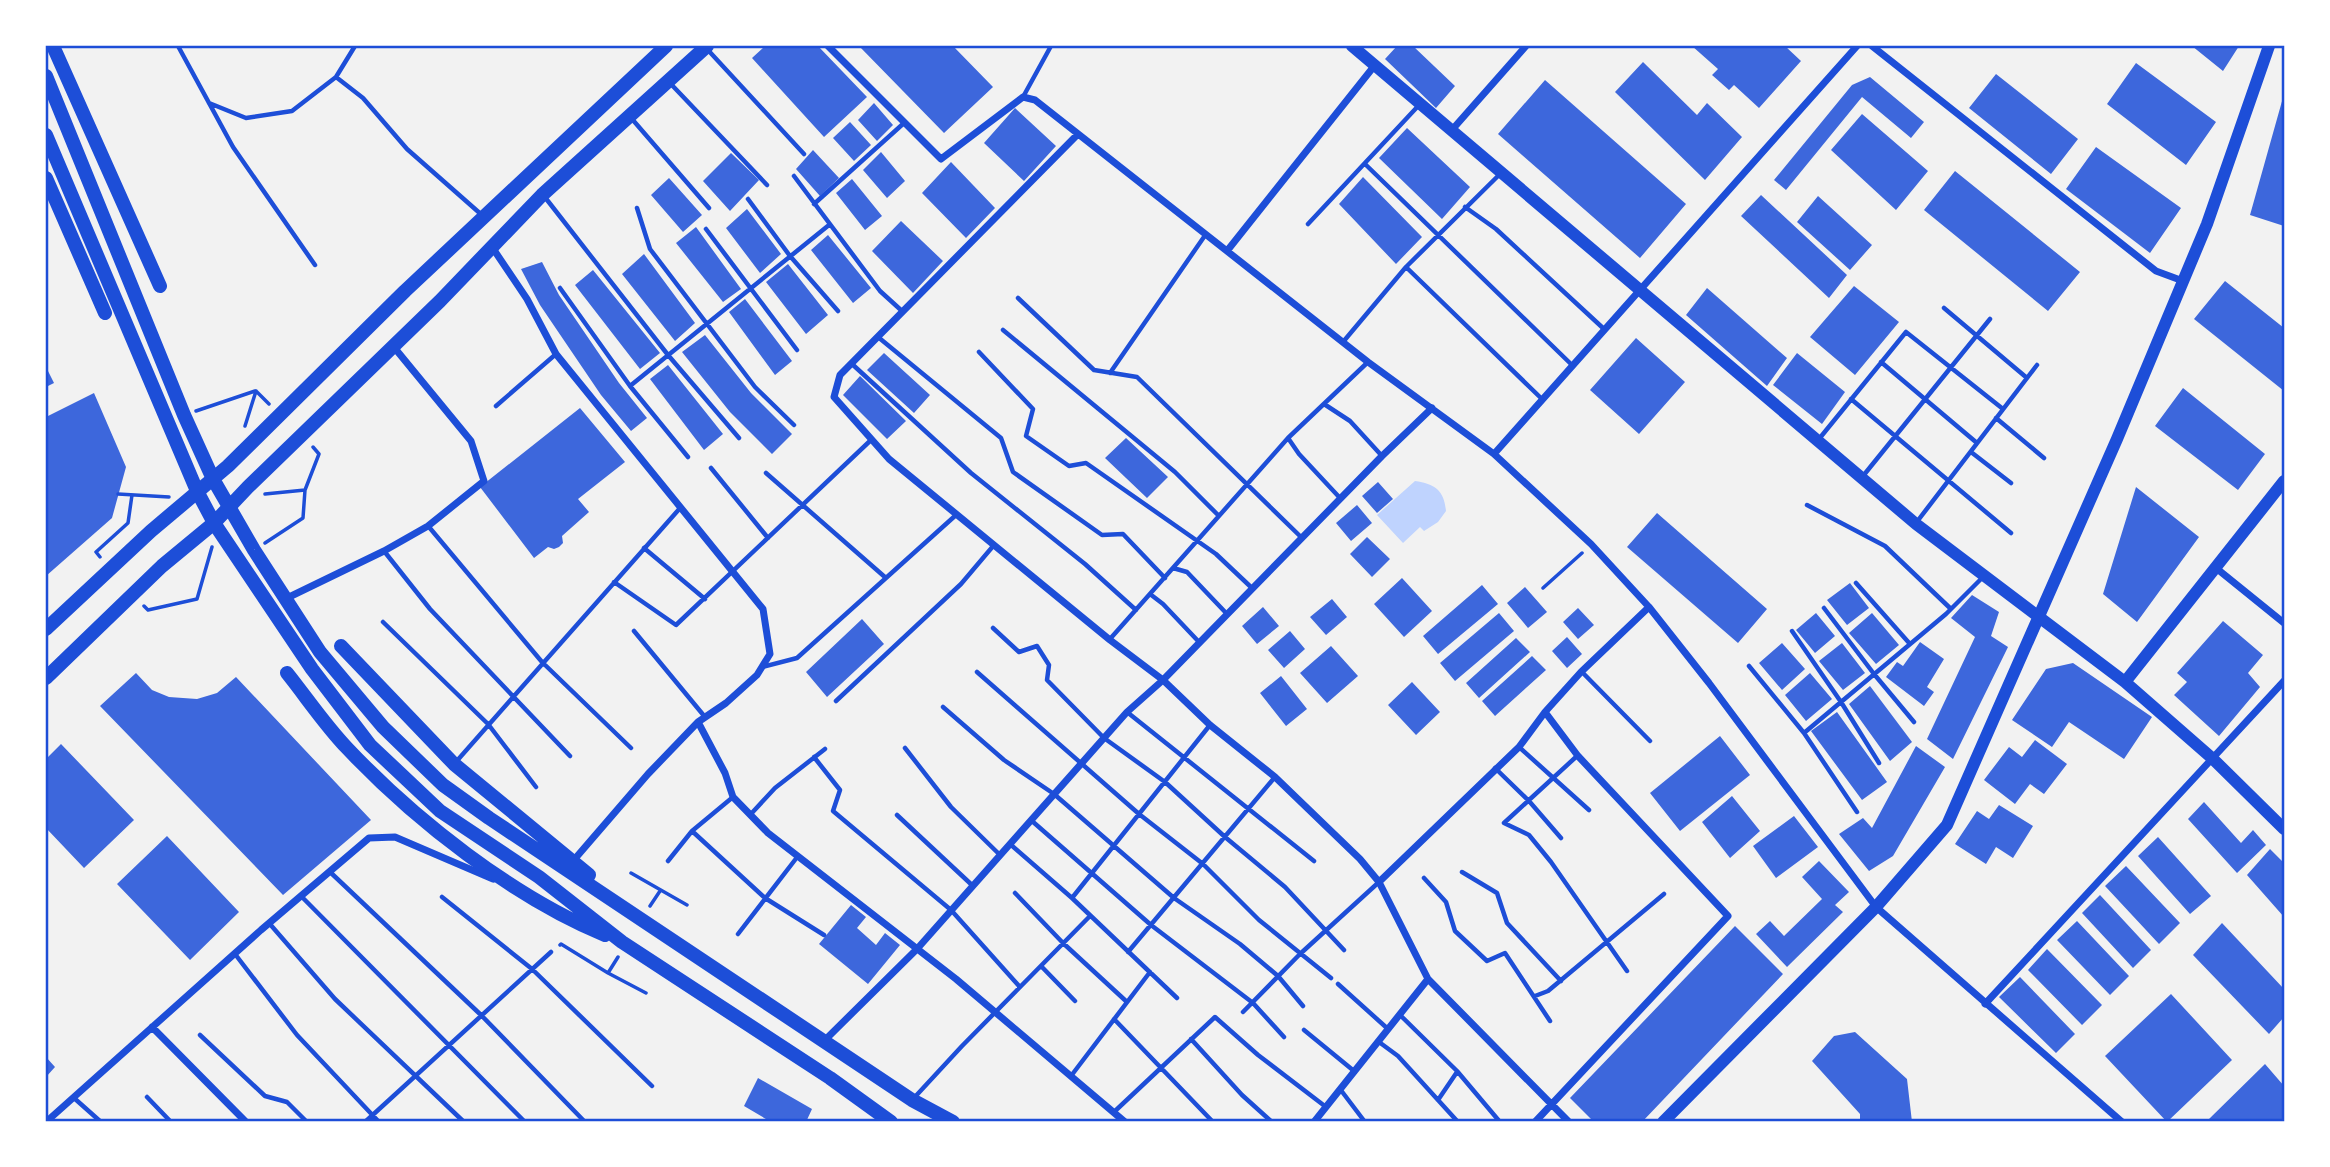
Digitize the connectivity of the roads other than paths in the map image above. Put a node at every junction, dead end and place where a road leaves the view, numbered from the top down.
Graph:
1 (53, 46) edge
2 (178, 46) edge
3 (355, 46) edge
4 (666, 46) edge
5 (706, 46) edge
6 (828, 46) edge
7 (1051, 46) edge
8 (1352, 46) edge
9 (1857, 46) edge
10 (1872, 46) edge
11 (2269, 46) edge
12 (1522, 47) edge
13 (1375, 65) junction
14 (46, 76) edge
15 (336, 77) junction
16 (667, 80) junction
17 (1023, 97) junction
18 (209, 102) junction
19 (1420, 104) junction
20 (629, 116) junction
21 (905, 123) junction
22 (1451, 131) junction
23 (1078, 134) junction
24 (46, 135) edge
25 (804, 154) dead end
26 (1365, 164) junction
27 (1501, 174) junction
28 (794, 176) dead end
29 (46, 178) edge
30 (767, 185) dead end
31 (542, 195) junction
32 (748, 199) dead end
33 (814, 204) junction
34 (1465, 207) junction
35 (638, 208) dead end
36 (709, 208) dead end
37 (484, 216) junction
38 (1308, 224) dead end
39 (829, 225) junction
40 (706, 229) dead end
41 (1206, 234) junction
42 (1439, 236) junction
43 (492, 246) junction
44 (1227, 251) junction
45 (790, 256) junction
46 (315, 265) dead end
47 (1406, 267) junction
48 (2183, 281) junction
49 (160, 286) dead end
50 (560, 288) dead end
51 (750, 289) junction
52 (1640, 291) junction
53 (1018, 298) dead end
54 (1944, 307) dead end
55 (838, 311) dead end
56 (903, 312) junction
57 (105, 313) dead end
58 (1990, 319) dead end
59 (706, 324) junction
60 (1003, 330) dead end
61 (1606, 330) junction
62 (1977, 336) junction
63 (878, 337) junction
64 (1343, 342) junction
65 (393, 346) junction
66 (797, 350) dead end
67 (979, 352) dead end
68 (556, 354) junction
69 (668, 355) junction
70 (1368, 362) junction
71 (1881, 362) junction
72 (852, 364) junction
73 (2037, 365) dead end
74 (1574, 367) junction
75 (1951, 368) junction
76 (1110, 373) junction
77 (2027, 378) junction
78 (630, 386) junction
79 (1851, 399) junction
80 (1925, 399) junction
81 (1543, 400) junction
82 (1324, 404) junction
83 (496, 406) dead end
84 (1432, 408) junction
85 (2003, 409) junction
86 (1996, 418) junction
87 (794, 425) dead end
88 (1895, 436) junction
89 (739, 438) dead end
90 (1289, 438) junction
91 (872, 440) junction
92 (1817, 441) junction
93 (1977, 443) junction
94 (1971, 452) junction
95 (1494, 454) junction
96 (1382, 456) junction
97 (688, 457) dead end
98 (2044, 458) dead end
99 (711, 468) dead end
100 (766, 473) dead end
101 (1861, 478) junction
102 (213, 479) junction
103 (1949, 481) junction
104 (2284, 481) edge
105 (2011, 483) dead end
106 (1247, 484) junction
107 (197, 491) junction
108 (1341, 499) junction
109 (800, 505) junction
110 (1807, 505) dead end
111 (681, 506) junction
112 (230, 507) junction
113 (957, 514) junction
114 (1219, 516) junction
115 (1916, 524) junction
116 (428, 526) junction
117 (215, 530) junction
118 (2011, 533) dead end
119 (768, 538) junction
120 (1302, 538) junction
121 (1196, 542) junction
122 (994, 545) junction
123 (644, 548) junction
124 (384, 551) junction
125 (1173, 568) junction
126 (2216, 568) junction
127 (734, 572) junction
128 (1984, 575) junction
129 (886, 578) junction
130 (1165, 578) junction
131 (614, 582) junction
132 (1856, 583) dead end
133 (1254, 589) junction
134 (1150, 594) junction
135 (705, 599) junction
136 (284, 600) junction
137 (1649, 607) junction
138 (1824, 608) dead end
139 (1951, 609) junction
140 (1136, 610) junction
141 (1227, 614) junction
142 (2038, 617) junction
143 (383, 622) dead end
144 (2284, 623) edge
145 (993, 628) dead end
146 (46, 629) edge
147 (634, 631) dead end
148 (1792, 631) dead end
149 (1110, 640) junction
150 (1199, 642) junction
151 (1910, 644) junction
152 (341, 646) dead end
153 (542, 662) junction
154 (1749, 666) dead end
155 (762, 667) junction
156 (1581, 671) junction
157 (977, 672) dead end
158 (287, 673) dead end
159 (1874, 674) junction
160 (46, 677) edge
161 (1163, 680) junction
162 (2284, 681) edge
163 (2125, 682) junction
164 (512, 696) junction
165 (836, 701) dead end
166 (1841, 702) junction
167 (943, 707) dead end
168 (1127, 712) junction
169 (1545, 712) junction
170 (701, 719) junction
171 (1914, 722) dead end
172 (488, 724) junction
173 (1210, 725) junction
174 (1804, 733) junction
175 (1104, 738) junction
176 (1650, 741) dead end
177 (1519, 747) junction
178 (631, 748) dead end
179 (905, 748) dead end
180 (825, 749) dead end
181 (570, 756) dead end
182 (1578, 756) junction
183 (814, 757) junction
184 (1184, 757) junction
185 (2213, 760) junction
186 (1879, 763) dead end
187 (454, 764) junction
188 (1081, 764) junction
189 (1495, 768) junction
190 (1275, 777) junction
191 (1554, 778) junction
192 (1165, 782) junction
193 (536, 786) dead end
194 (1054, 794) junction
195 (733, 797) junction
196 (1529, 801) junction
197 (1248, 810) junction
198 (1589, 810) dead end
199 (1857, 812) dead end
200 (1139, 814) junction
201 (750, 815) junction
202 (897, 815) dead end
203 (1031, 820) junction
204 (2284, 829) edge
205 (692, 831) junction
206 (1225, 837) junction
207 (1561, 838) dead end
208 (1010, 844) junction
209 (1114, 846) junction
210 (1000, 855) junction
211 (798, 856) junction
212 (573, 861) junction
213 (668, 861) dead end
214 (1314, 861) dead end
215 (1203, 864) junction
216 (329, 871) junction
217 (1462, 872) dead end
218 (1091, 874) junction
219 (1424, 878) dead end
220 (1379, 882) junction
221 (973, 886) junction
222 (523, 892) junction
223 (1015, 893) dead end
224 (1664, 894) dead end
225 (301, 896) junction
226 (442, 897) dead end
227 (765, 898) junction
228 (1072, 898) junction
229 (1174, 898) junction
230 (1877, 907) junction
231 (951, 910) junction
232 (638, 916) junction
233 (1090, 916) junction
234 (269, 923) junction
235 (1151, 925) junction
236 (1326, 931) junction
237 (738, 934) dead end
238 (824, 935) dead end
239 (622, 942) junction
240 (1063, 943) junction
241 (1607, 943) junction
242 (917, 948) junction
243 (1344, 950) dead end
244 (551, 952) road end
245 (1128, 952) junction
246 (234, 953) junction
247 (1300, 954) junction
248 (1041, 966) junction
249 (532, 969) junction
250 (1627, 971) dead end
251 (1150, 972) junction
252 (1278, 976) junction
253 (1331, 978) dead end
254 (1428, 979) junction
255 (1561, 981) junction
256 (1338, 984) dead end
257 (1020, 987) junction
258 (1535, 996) junction
259 (1177, 998) dead end
260 (1075, 1001) dead end
261 (1127, 1002) junction
262 (1253, 1003) junction
263 (1985, 1004) junction
264 (1303, 1006) dead end
265 (996, 1012) junction
266 (1244, 1012) dead end
267 (481, 1015) junction
268 (1400, 1015) junction
269 (1114, 1019) junction
270 (1550, 1021) dead end
271 (152, 1027) junction
272 (1388, 1029) junction
273 (1304, 1030) dead end
274 (200, 1035) dead end
275 (1283, 1037) dead end
276 (1191, 1039) junction
277 (825, 1040) junction
278 (1378, 1041) junction
279 (447, 1045) junction
280 (1161, 1067) junction
281 (1354, 1071) junction
282 (1457, 1072) junction
283 (414, 1074) junction
284 (1071, 1076) junction
285 (652, 1086) dead end
286 (1340, 1089) junction
287 (74, 1097) junction
288 (147, 1097) dead end
289 (912, 1100) junction
290 (1438, 1100) junction
291 (1551, 1106) junction
292 (1326, 1107) junction
293 (1114, 1112) junction
294 (373, 1114) junction
295 (46, 1122) edge
296 (101, 1122) edge
297 (171, 1122) edge
298 (246, 1122) edge
299 (307, 1122) edge
300 (365, 1122) edge
301 (379, 1122) edge
302 (464, 1122) edge
303 (524, 1122) edge
304 (585, 1122) edge
305 (891, 1122) edge
306 (953, 1122) edge
307 (1125, 1122) edge
308 (1213, 1122) edge
309 (1272, 1122) edge
310 (1314, 1122) edge
311 (1366, 1122) edge
312 (1458, 1122) edge
313 (1500, 1122) edge
314 (1535, 1122) edge
315 (1569, 1122) edge
316 (1663, 1122) edge
317 (2122, 1122) edge

1 - 49 main road
2 - 18 lane
3 - 15 lane
4 - 37 main road
5 - 16 main road
5 - 25 lane
6 - 21 street
7 - 17 lane
8 - 13 street
9 - 52 street
10 - 48 street
11 - 48 street
12 - 22 street
13 - 19 street
13 - 44 street
14 - 102 main road
15 - 18 lane
15 - 37 lane
16 - 20 main road
16 - 30 lane
17 - 21 street
17 - 23 street
18 - 46 lane
19 - 22 street
19 - 26 lane
20 - 31 main road
20 - 36 lane
21 - 33 lane
22 - 27 street
23 - 41 street
23 - 56 street
24 - 107 main road
26 - 38 lane
26 - 42 lane
27 - 34 lane
27 - 52 street
28 - 33 lane
29 - 57 main road
31 - 43 main road
31 - 69 lane
32 - 45 lane
33 - 39 lane
34 - 42 lane
34 - 61 lane
35 - 59 lane
37 - 102 main road
39 - 45 lane
39 - 56 lane
40 - 51 lane
41 - 44 street
41 - 76 lane
42 - 47 lane
42 - 74 lane
43 - 65 main road
43 - 68 street
44 - 64 street
45 - 51 lane
45 - 55 lane
47 - 64 lane
47 - 81 lane
48 - 142 street
50 - 78 lane
51 - 59 lane
51 - 66 lane
52 - 61 street
52 - 92 street
53 - 76 lane
54 - 62 lane
56 - 63 street
58 - 62 lane
59 - 69 lane
59 - 87 lane
60 - 114 lane
61 - 74 street
62 - 75 lane
62 - 77 lane
63 - 72 street
63 - 130 lane
64 - 70 street
65 - 112 main road
65 - 116 street
67 - 121 lane
68 - 83 lane
68 - 111 street
69 - 78 lane
69 - 89 lane
70 - 82 lane
70 - 84 street
71 - 75 lane
71 - 79 lane
71 - 80 lane
72 - 91 street
72 - 140 lane
73 - 77 lane
74 - 81 street
75 - 80 lane
75 - 85 lane
76 - 106 lane
77 - 85 lane
78 - 97 lane
79 - 88 lane
79 - 92 lane
80 - 88 lane
80 - 93 lane
81 - 95 street
82 - 90 lane
82 - 96 lane
84 - 95 street
84 - 96 street
85 - 86 lane
86 - 93 lane
86 - 98 lane
88 - 101 lane
88 - 103 lane
90 - 106 lane
90 - 108 lane
91 - 109 lane
91 - 113 street
92 - 101 street
93 - 94 lane
94 - 103 lane
94 - 105 lane
95 - 137 street
96 - 108 street
99 - 119 lane
100 - 109 lane
101 - 115 street
102 - 107 main road
102 - 112 main road
103 - 115 lane
103 - 118 lane
104 - 126 street
106 - 114 lane
106 - 120 lane
107 - 117 main road
107 - 146 main road
108 - 120 street
109 - 119 lane
109 - 129 lane
110 - 139 lane
111 - 123 lane
111 - 127 street
112 - 117 main road
112 - 136 main road
113 - 122 street
113 - 129 lane
114 - 121 lane
115 - 128 street
116 - 124 street
116 - 153 lane
117 - 160 main road
117 - 239 main road
119 - 127 lane
120 - 133 street
121 - 125 lane
121 - 133 lane
122 - 149 street
122 - 165 lane
123 - 131 lane
123 - 135 lane
124 - 136 street
124 - 164 lane
125 - 130 lane
125 - 141 lane
126 - 144 street
126 - 163 street
127 - 135 lane
127 - 155 street
128 - 139 lane
128 - 142 street
129 - 155 lane
130 - 134 lane
131 - 135 lane
131 - 153 lane
132 - 151 lane
133 - 141 street
134 - 140 lane
134 - 150 lane
136 - 232 main road
137 - 156 street
137 - 230 street
138 - 159 lane
139 - 151 lane
140 - 149 lane
141 - 150 street
142 - 163 street
142 - 230 street
143 - 172 lane
145 - 175 lane
147 - 170 lane
148 - 166 lane
149 - 161 street
150 - 161 street
151 - 159 lane
152 - 187 main road
153 - 164 lane
153 - 178 lane
154 - 174 lane
155 - 170 street
156 - 169 street
156 - 176 lane
157 - 188 lane
158 - 222 main road
159 - 166 lane
159 - 171 lane
161 - 168 street
161 - 173 street
162 - 185 street
163 - 185 street
164 - 172 lane
164 - 181 lane
166 - 174 lane
166 - 186 lane
167 - 194 lane
168 - 175 street
168 - 184 lane
169 - 177 street
169 - 182 street
170 - 195 street
170 - 212 street
172 - 187 lane
172 - 193 lane
173 - 184 lane
173 - 190 street
174 - 199 lane
175 - 188 street
175 - 192 lane
177 - 189 street
177 - 191 lane
179 - 210 lane
180 - 183 lane
182 - 191 lane
182 - 291 street
183 - 201 lane
183 - 231 lane
184 - 192 lane
184 - 197 lane
185 - 204 street
185 - 263 street
187 - 212 main road
188 - 194 street
188 - 200 lane
189 - 196 lane
189 - 220 street
190 - 197 lane
190 - 220 street
191 - 196 lane
191 - 198 lane
192 - 200 lane
192 - 206 lane
194 - 203 street
194 - 209 lane
195 - 201 street
195 - 205 lane
196 - 207 lane
196 - 241 lane
197 - 206 lane
197 - 214 lane
200 - 209 lane
200 - 215 lane
201 - 211 street
202 - 221 lane
203 - 208 street
203 - 218 lane
205 - 213 lane
205 - 227 lane
206 - 215 lane
206 - 236 lane
208 - 210 street
208 - 228 lane
209 - 218 lane
209 - 229 lane
210 - 221 street
211 - 227 lane
211 - 242 street
212 - 232 main road
215 - 229 lane
215 - 247 lane
216 - 222 street
216 - 225 street
216 - 267 lane
217 - 255 lane
218 - 228 lane
218 - 235 lane
219 - 258 lane
220 - 236 lane
220 - 254 street
221 - 231 street
222 - 239 main road
223 - 240 lane
224 - 241 lane
225 - 234 street
225 - 279 lane
226 - 249 lane
227 - 237 lane
227 - 238 lane
228 - 233 lane
229 - 235 lane
229 - 252 lane
230 - 263 street
230 - 316 street
231 - 242 street
231 - 257 lane
232 - 277 main road
233 - 240 lane
233 - 245 lane
234 - 246 street
234 - 283 lane
235 - 245 lane
235 - 262 lane
236 - 243 lane
236 - 247 lane
239 - 305 main road
240 - 248 lane
240 - 261 lane
241 - 250 lane
241 - 255 lane
242 - 265 street
242 - 277 street
244 - 249 lane
245 - 251 lane
246 - 271 street
246 - 294 lane
247 - 252 lane
247 - 253 lane
248 - 257 lane
248 - 260 lane
249 - 267 lane
249 - 285 lane
251 - 259 lane
251 - 261 lane
252 - 262 lane
252 - 264 lane
254 - 268 street
254 - 291 street
255 - 258 lane
256 - 272 lane
257 - 265 lane
258 - 270 lane
261 - 269 lane
262 - 266 lane
262 - 275 lane
263 - 317 street
265 - 284 street
265 - 289 lane
267 - 279 lane
267 - 304 lane
268 - 272 street
268 - 282 lane
269 - 280 lane
269 - 284 lane
271 - 287 street
271 - 298 street
272 - 278 street
273 - 281 lane
274 - 299 lane
276 - 280 lane
276 - 292 lane
276 - 309 lane
277 - 289 main road
278 - 281 street
278 - 290 lane
279 - 283 lane
279 - 303 lane
280 - 293 lane
280 - 308 lane
281 - 286 street
282 - 290 lane
282 - 313 lane
283 - 294 lane
283 - 302 lane
284 - 293 street
286 - 292 street
286 - 311 lane
287 - 295 street
287 - 296 lane
288 - 297 lane
289 - 306 main road
290 - 312 lane
291 - 314 street
291 - 315 street
292 - 310 street
293 - 307 street
294 - 300 lane
294 - 301 lane

